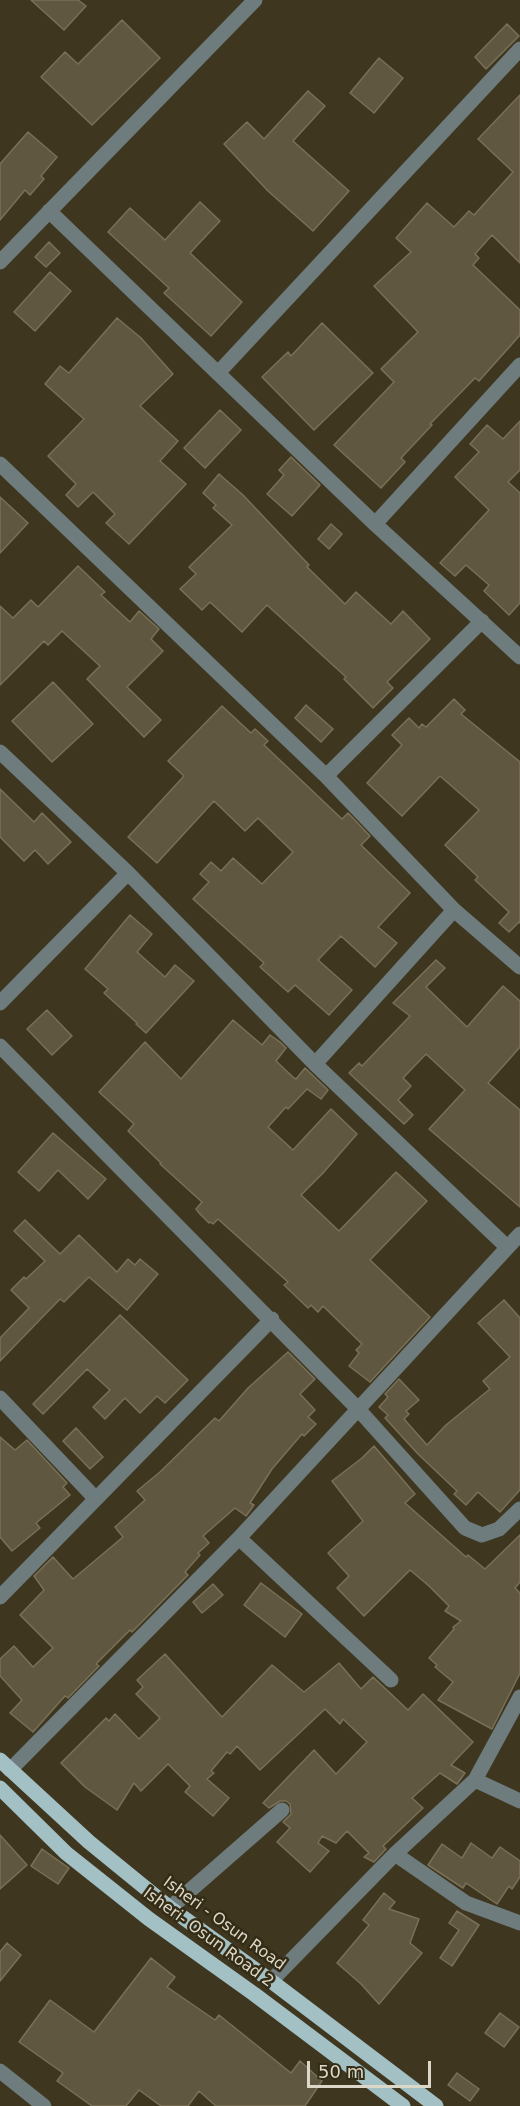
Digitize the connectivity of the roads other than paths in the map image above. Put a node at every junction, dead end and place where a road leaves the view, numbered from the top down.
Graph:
1 (255, 0) edge
2 (520, 49) edge
3 (49, 210) junction
4 (0, 262) edge
5 (520, 365) edge
6 (218, 373) junction
7 (0, 464) edge
8 (375, 524) junction
9 (482, 621) junction
10 (520, 657) edge
11 (0, 752) edge
12 (326, 776) junction
13 (128, 873) junction
14 (454, 910) junction
15 (520, 967) edge
16 (0, 1003) edge
17 (0, 1046) edge
18 (315, 1064) junction
19 (520, 1234) edge
20 (507, 1247) junction
21 (272, 1319) junction
22 (0, 1398) edge
23 (358, 1409) junction
24 (95, 1498) junction
25 (520, 1509) edge
26 (239, 1538) junction
27 (0, 1597) edge
28 (391, 1680) dead end
29 (520, 1697) edge
30 (5, 1765) edge
31 (475, 1780) junction
32 (0, 1788) edge
33 (520, 1801) edge
34 (282, 1810) dead end
35 (395, 1854) junction
36 (170, 1908) junction
37 (520, 1923) edge
38 (271, 1981) junction
39 (0, 2072) edge
40 (44, 2106) edge
41 (403, 2106) edge
42 (436, 2106) edge

1 - 3 street
2 - 6 street
3 - 4 street
3 - 6 street
5 - 8 street
6 - 8 street
7 - 12 street
8 - 9 street
9 - 10 street
9 - 12 street
11 - 13 street
12 - 14 street
13 - 16 street
13 - 18 street
14 - 15 street
14 - 18 street
17 - 21 street
18 - 20 street
19 - 20 street
20 - 23 street
21 - 23 street
21 - 24 street
22 - 24 street
23 - 25 street
23 - 26 street
24 - 27 street
26 - 28 street
26 - 30 street
29 - 31 street
30 - 36 main road, Isheri - Osun Road
31 - 33 street
31 - 35 street
32 - 41 main road, Isheri- Osun Road 2
34 - 36 street
35 - 37 street
35 - 38 street
36 - 38 main road, Isheri - Osun Road
38 - 42 main road, Isheri - Osun Road
39 - 40 street

